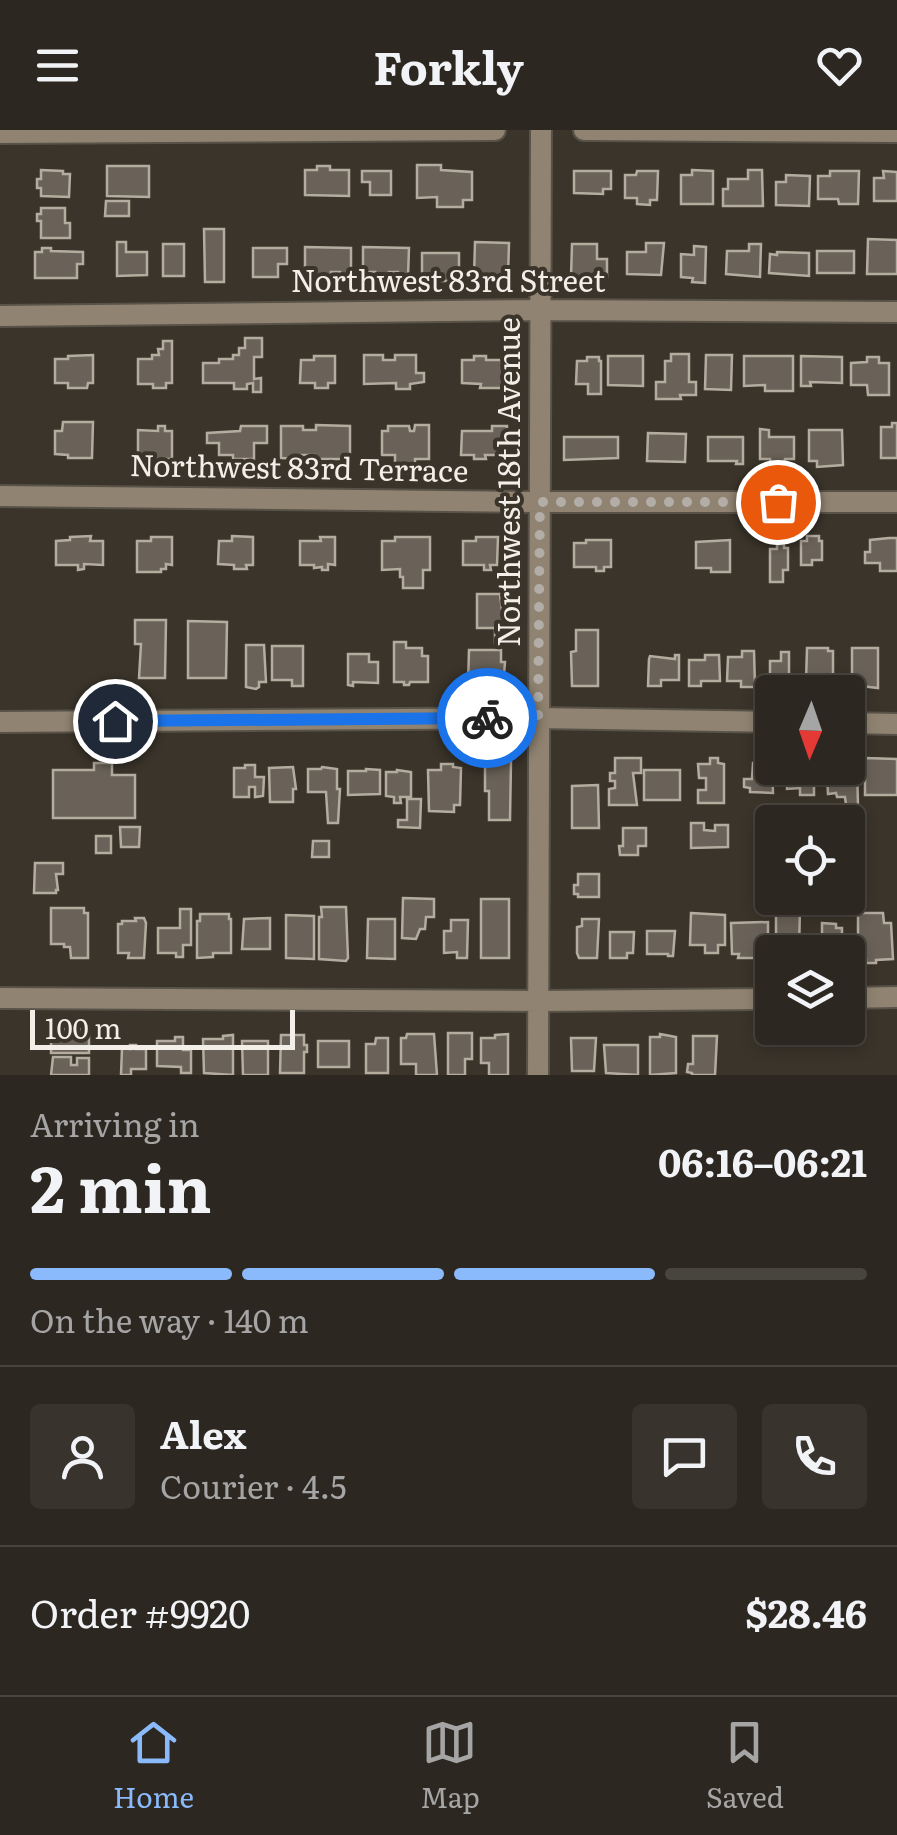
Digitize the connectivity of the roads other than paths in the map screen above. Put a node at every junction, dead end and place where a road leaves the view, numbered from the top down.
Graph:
1 (495, 130) edge
2 (542, 130) edge
3 (584, 130) edge
4 (897, 132) edge
5 (0, 133) edge
6 (541, 310) junction
7 (897, 312) edge
8 (0, 316) edge
9 (0, 496) edge
10 (540, 502) junction
11 (897, 502) edge
12 (538, 718) junction
13 (0, 722) edge
14 (755, 722) edge
15 (865, 723) edge
16 (897, 724) edge
17 (897, 997) edge
18 (0, 998) edge
19 (755, 998) edge
20 (865, 998) edge
21 (539, 1001) junction
22 (538, 1075) edge

1 - 5 street
2 - 6 street, Northwest 18th Avenue
3 - 4 street
6 - 7 street, Northwest 83rd Street
6 - 8 street, Northwest 83rd Street
6 - 10 street, Northwest 18th Avenue
9 - 10 street, Northwest 83rd Terrace
10 - 11 street, Northwest 83rd Terrace
10 - 12 street, Northwest 18th Avenue
12 - 13 street
12 - 14 street
12 - 21 street, Northwest 18th Avenue
15 - 16 street
17 - 20 street
18 - 21 street
19 - 21 street
21 - 22 street, Northwest 18th Avenue

